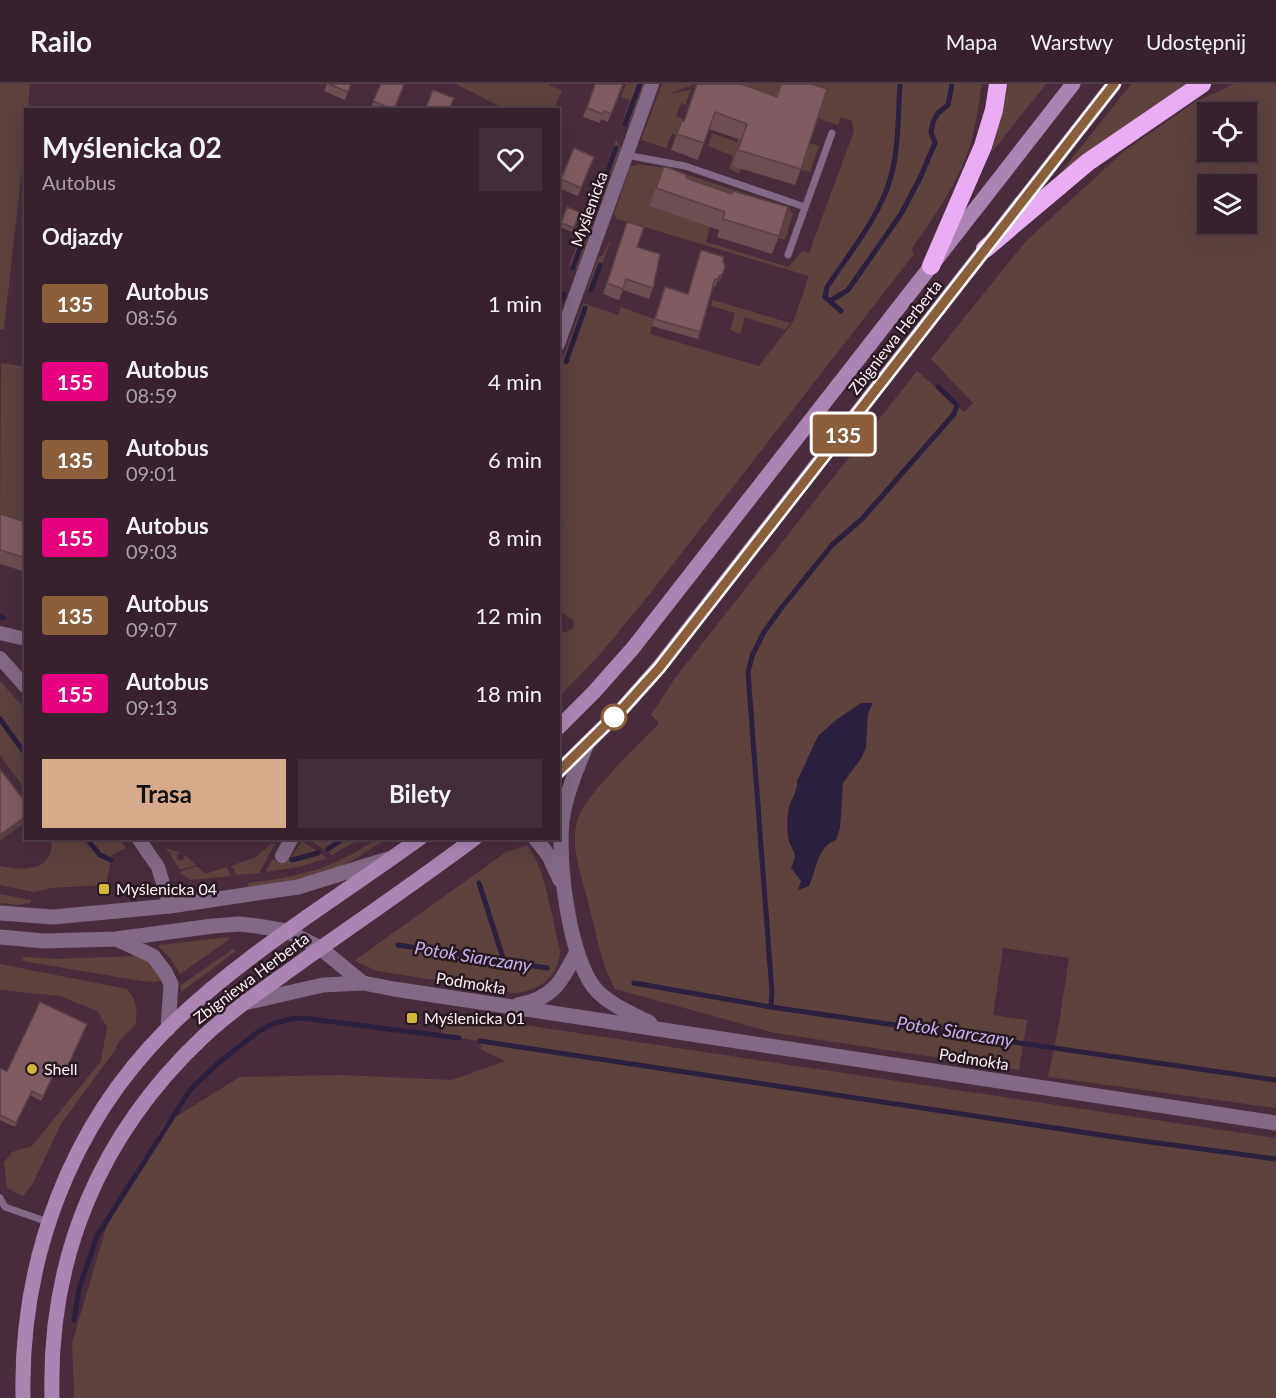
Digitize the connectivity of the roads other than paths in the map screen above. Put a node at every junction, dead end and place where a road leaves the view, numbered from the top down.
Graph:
1 (652, 84) edge
2 (998, 84) edge
3 (1073, 84) edge
4 (1114, 84) edge
5 (1202, 84) edge
6 (832, 133) dead end
7 (626, 155) junction
8 (805, 207) junction
9 (985, 249) junction
10 (788, 255) dead end
11 (931, 266) junction
12 (560, 338) edge
13 (0, 633) edge
14 (24, 639) edge
15 (0, 658) edge
16 (24, 685) edge
17 (560, 726) edge
18 (586, 746) junction
19 (560, 770) edge
20 (139, 840) edge
21 (291, 840) edge
22 (417, 840) edge
23 (472, 840) edge
24 (537, 840) edge
25 (282, 856) dead end
26 (394, 857) junction
27 (562, 885) junction
28 (170, 906) junction
29 (0, 913) edge
30 (287, 931) junction
31 (0, 937) edge
32 (116, 939) junction
33 (320, 948) junction
34 (577, 951) junction
35 (363, 983) junction
36 (244, 1003) junction
37 (506, 1007) junction
38 (168, 1029) junction
39 (666, 1030) junction
40 (1276, 1123) edge
41 (0, 1198) edge
42 (3, 1209) edge
43 (48, 1222) junction
44 (23, 1398) edge
45 (52, 1398) edge

1 - 7 street, Myślenicka
2 - 11 highway
3 - 11 main road, Zbigniewa Herberta
4 - 9 main road, Zbigniewa Herberta
5 - 9 highway
6 - 8 lane
7 - 8 lane
7 - 12 street, Myślenicka
8 - 10 lane
9 - 18 main road, Zbigniewa Herberta
11 - 17 main road, Zbigniewa Herberta
13 - 14 street
15 - 16 street
18 - 19 main road, Zbigniewa Herberta
18 - 27 street, Podmokła
20 - 28 street
21 - 25 street
22 - 26 main road, Zbigniewa Herberta
23 - 33 main road, Zbigniewa Herberta
24 - 27 street
26 - 28 street
26 - 30 main road, Zbigniewa Herberta
27 - 34 street, Podmokła
28 - 29 street
30 - 32 street, Podmokła
30 - 33 street, Podmokła
30 - 38 main road, Zbigniewa Herberta
31 - 32 street, Podmokła
32 - 38 street
33 - 35 street, Podmokła
33 - 36 main road, Zbigniewa Herberta
34 - 37 street
34 - 39 street, Podmokła
35 - 36 street
35 - 37 street, Podmokła
36 - 45 main road, Zbigniewa Herberta
37 - 39 street, Podmokła
38 - 43 main road, Zbigniewa Herberta
39 - 40 street, Podmokła
41 - 42 lane
42 - 43 lane
43 - 44 main road, Zbigniewa Herberta

